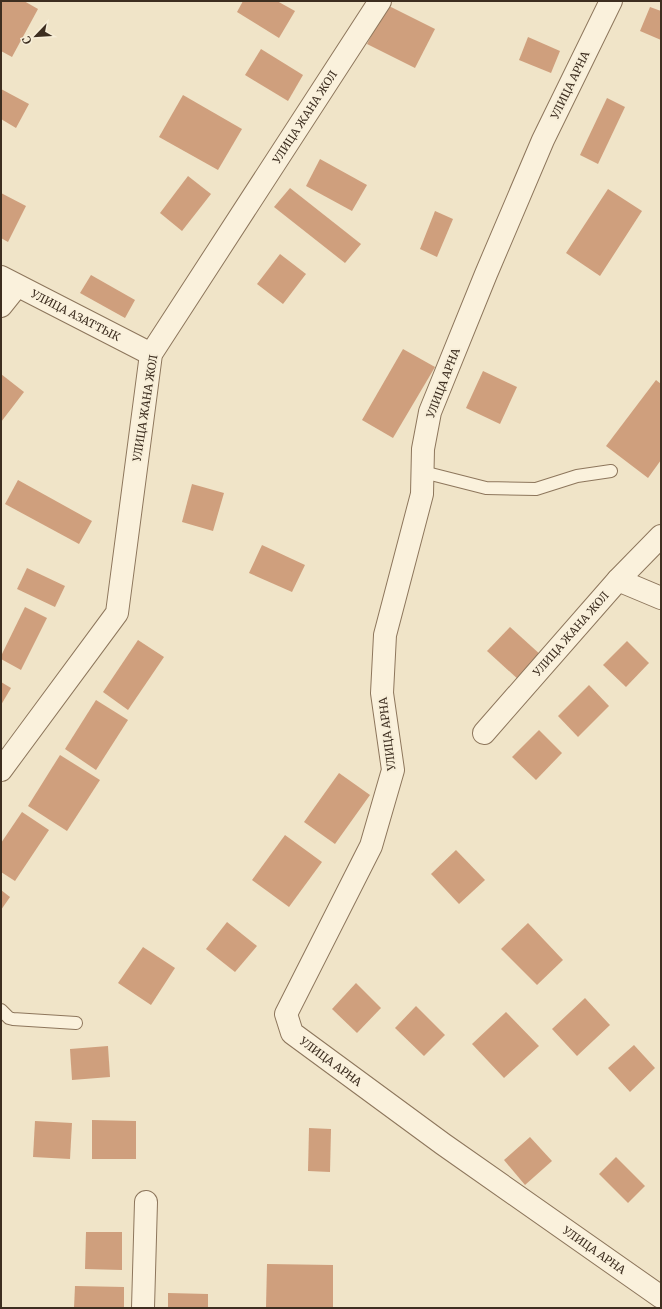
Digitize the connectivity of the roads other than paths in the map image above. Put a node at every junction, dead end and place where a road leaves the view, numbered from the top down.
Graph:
1 (380, 1) edge
2 (611, 1) edge
3 (9, 282) edge
4 (1, 306) edge
5 (151, 354) junction
6 (611, 471) dead end
7 (423, 472) junction
8 (661, 536) edge
9 (618, 580) junction
10 (661, 598) edge
11 (484, 733) dead end
12 (1, 770) edge
13 (1, 1010) edge
14 (76, 1023) dead end
15 (146, 1202) dead end
16 (661, 1297) edge
17 (143, 1308) edge

1 - 5 street, УЛИЦА ЖАНА ЖОЛ
2 - 7 street, УЛИЦА АРНА
3 - 4 street
3 - 5 street, УЛИЦА АЗАТТЫК
5 - 12 street, УЛИЦА ЖАНА ЖОЛ
6 - 7 lane
7 - 16 street, УЛИЦА АРНА
8 - 9 street, УЛИЦА ЖАНА ЖОЛ
9 - 10 street
9 - 11 street, УЛИЦА ЖАНА ЖОЛ
13 - 14 lane
15 - 17 street

